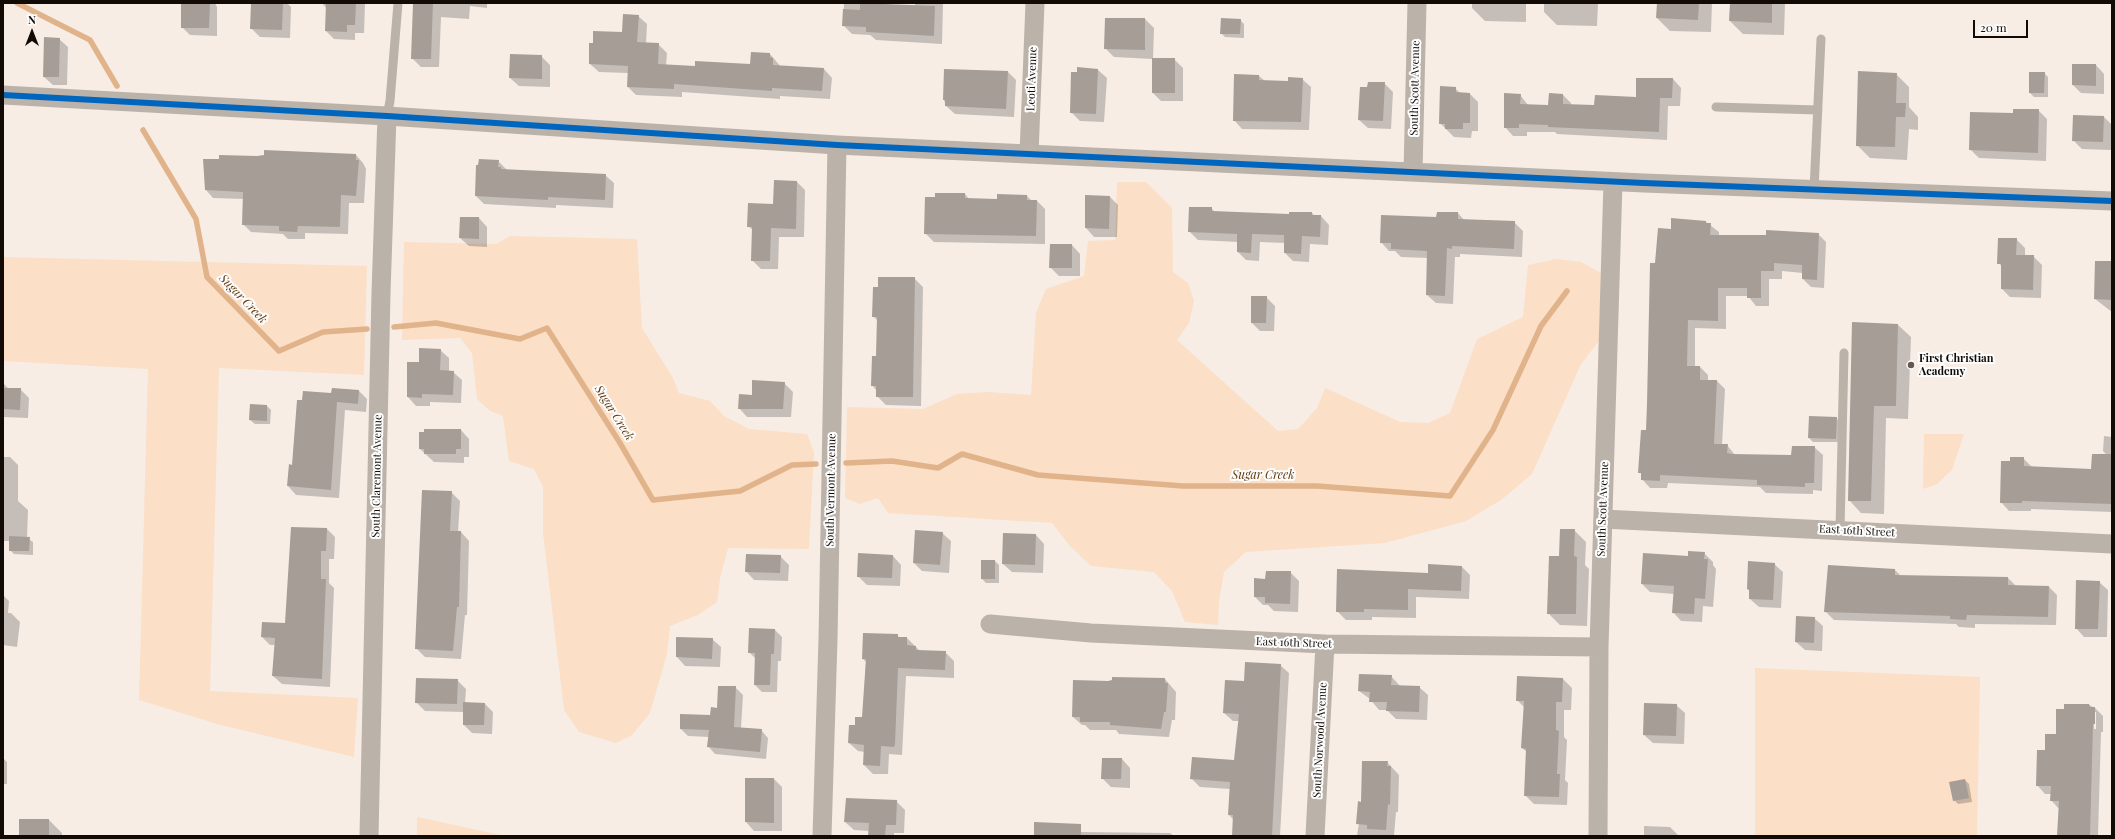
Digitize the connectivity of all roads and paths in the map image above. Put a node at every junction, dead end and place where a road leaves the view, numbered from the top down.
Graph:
1 (398, 3) edge
2 (1035, 3) edge
3 (1417, 3) edge
4 (1821, 39) dead end
5 (3, 95) edge
6 (1716, 108) dead end
7 (1818, 110) junction
8 (387, 116) junction
9 (837, 145) junction
10 (1029, 154) junction
11 (1413, 172) junction
12 (1613, 182) junction
13 (1814, 190) junction
14 (2112, 201) edge
15 (1844, 353) dead end
16 (1603, 519) junction
17 (1840, 530) junction
18 (2112, 544) edge
19 (990, 624) dead end
20 (1325, 644) junction
21 (1599, 647) junction
22 (369, 836) edge
23 (822, 836) edge
24 (1315, 836) edge
25 (1598, 836) edge

1 - 8 lane
2 - 10 street, Leoti Avenue
3 - 11 street, South Scott Avenue
4 - 7 lane
5 - 8 street
6 - 7 lane
7 - 13 lane
8 - 9 street
8 - 22 street, South Claremont Avenue
9 - 10 street
9 - 23 street, South Vermont Avenue
10 - 11 street
11 - 12 street
12 - 13 street
12 - 16 street, South Scott Avenue
13 - 14 street
15 - 17 lane
16 - 17 street, East 16th Street
16 - 21 street, South Scott Avenue
17 - 18 street, East 16th Street
19 - 20 street, East 16th Street
20 - 21 street, East 16th Street
20 - 24 street, South Norwood Avenue
21 - 25 street, South Scott Avenue

